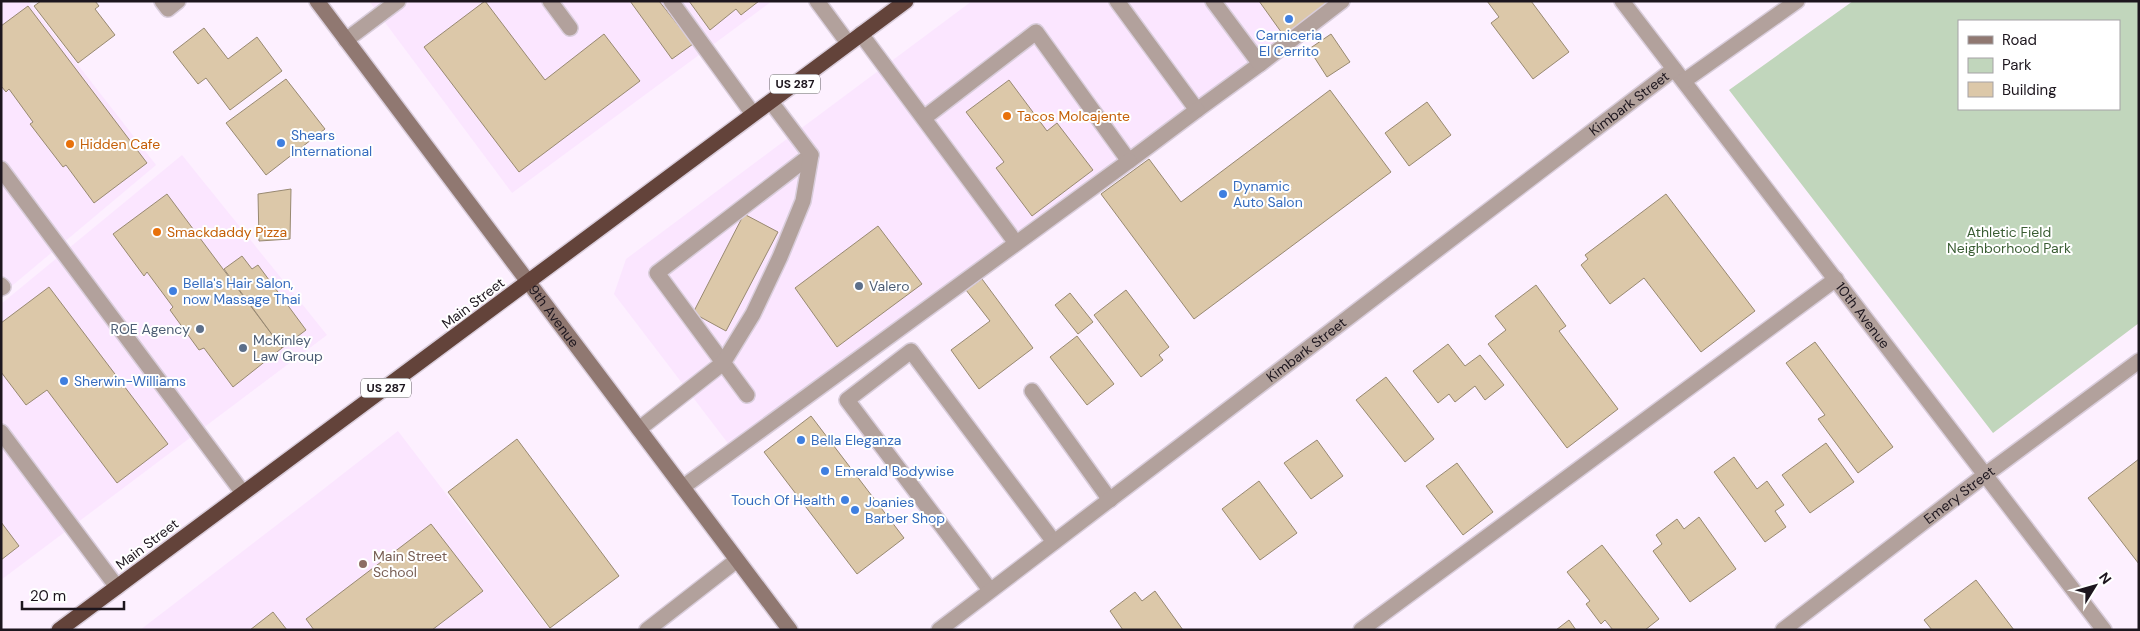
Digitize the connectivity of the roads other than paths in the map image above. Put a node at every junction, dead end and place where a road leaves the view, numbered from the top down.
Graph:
1 (162, 1) edge
2 (178, 1) edge
3 (317, 1) edge
4 (398, 1) edge
5 (550, 1) edge
6 (670, 1) edge
7 (817, 1) edge
8 (906, 1) edge
9 (1117, 1) edge
10 (1213, 1) edge
11 (1342, 1) edge
12 (1622, 1) edge
13 (1797, 1) edge
14 (570, 28) dead end
15 (861, 34) junction
16 (346, 40) junction
17 (848, 44) junction
18 (1260, 64) junction
19 (1679, 75) junction
20 (771, 102) junction
21 (1197, 110) junction
22 (753, 114) junction
23 (924, 118) junction
24 (812, 155) junction
25 (1130, 161) junction
26 (1, 169) edge
27 (1016, 243) junction
28 (1836, 279) junction
29 (528, 282) junction
30 (2139, 361) edge
31 (723, 363) junction
32 (1032, 392) dead end
33 (747, 395) dead end
34 (639, 428) junction
35 (1, 432) edge
36 (1985, 475) junction
37 (683, 487) junction
38 (243, 493) junction
39 (1110, 500) junction
40 (1054, 542) junction
41 (738, 560) junction
42 (117, 586) junction
43 (990, 590) junction
44 (59, 630) edge
45 (647, 630) edge
46 (790, 630) edge
47 (939, 630) edge
48 (1361, 630) edge
49 (1783, 630) edge
50 (2104, 630) edge

1 - 2 street
3 - 16 main road, 9th Avenue
4 - 16 street
5 - 14 street
6 - 22 street
7 - 17 street
8 - 15 highway, Main Street / US 287
9 - 21 street
10 - 18 street
11 - 18 street
12 - 19 street, 10th Avenue
13 - 19 street, Kimbark Street
15 - 17 highway, Main Street / US 287
15 - 23 street
16 - 29 main road, 9th Avenue
17 - 20 highway, Main Street / US 287
18 - 21 street
19 - 28 street, 10th Avenue
19 - 39 street, Kimbark Street
20 - 22 highway, Main Street / US 287
20 - 24 street
21 - 25 street
22 - 29 highway, Main Street / US 287
23 - 25 street
23 - 27 street
24 - 31 street
24 - 31 street
25 - 27 street
26 - 38 street
27 - 37 street
28 - 36 street, 10th Avenue
28 - 48 street
29 - 34 main road, 9th Avenue
29 - 38 highway, Main Street / US 287
30 - 36 street, Emery Street
31 - 33 street
31 - 34 street
32 - 39 street
34 - 37 main road, 9th Avenue
35 - 42 street
36 - 49 street, Emery Street
36 - 50 street, 10th Avenue
37 - 41 main road, 9th Avenue
38 - 42 highway, Main Street / US 287
39 - 40 street, Kimbark Street
40 - 43 street, Kimbark Street
40 - 43 street
41 - 45 street
41 - 46 main road, 9th Avenue
42 - 44 highway, Main Street / US 287
43 - 47 street, Kimbark Street

